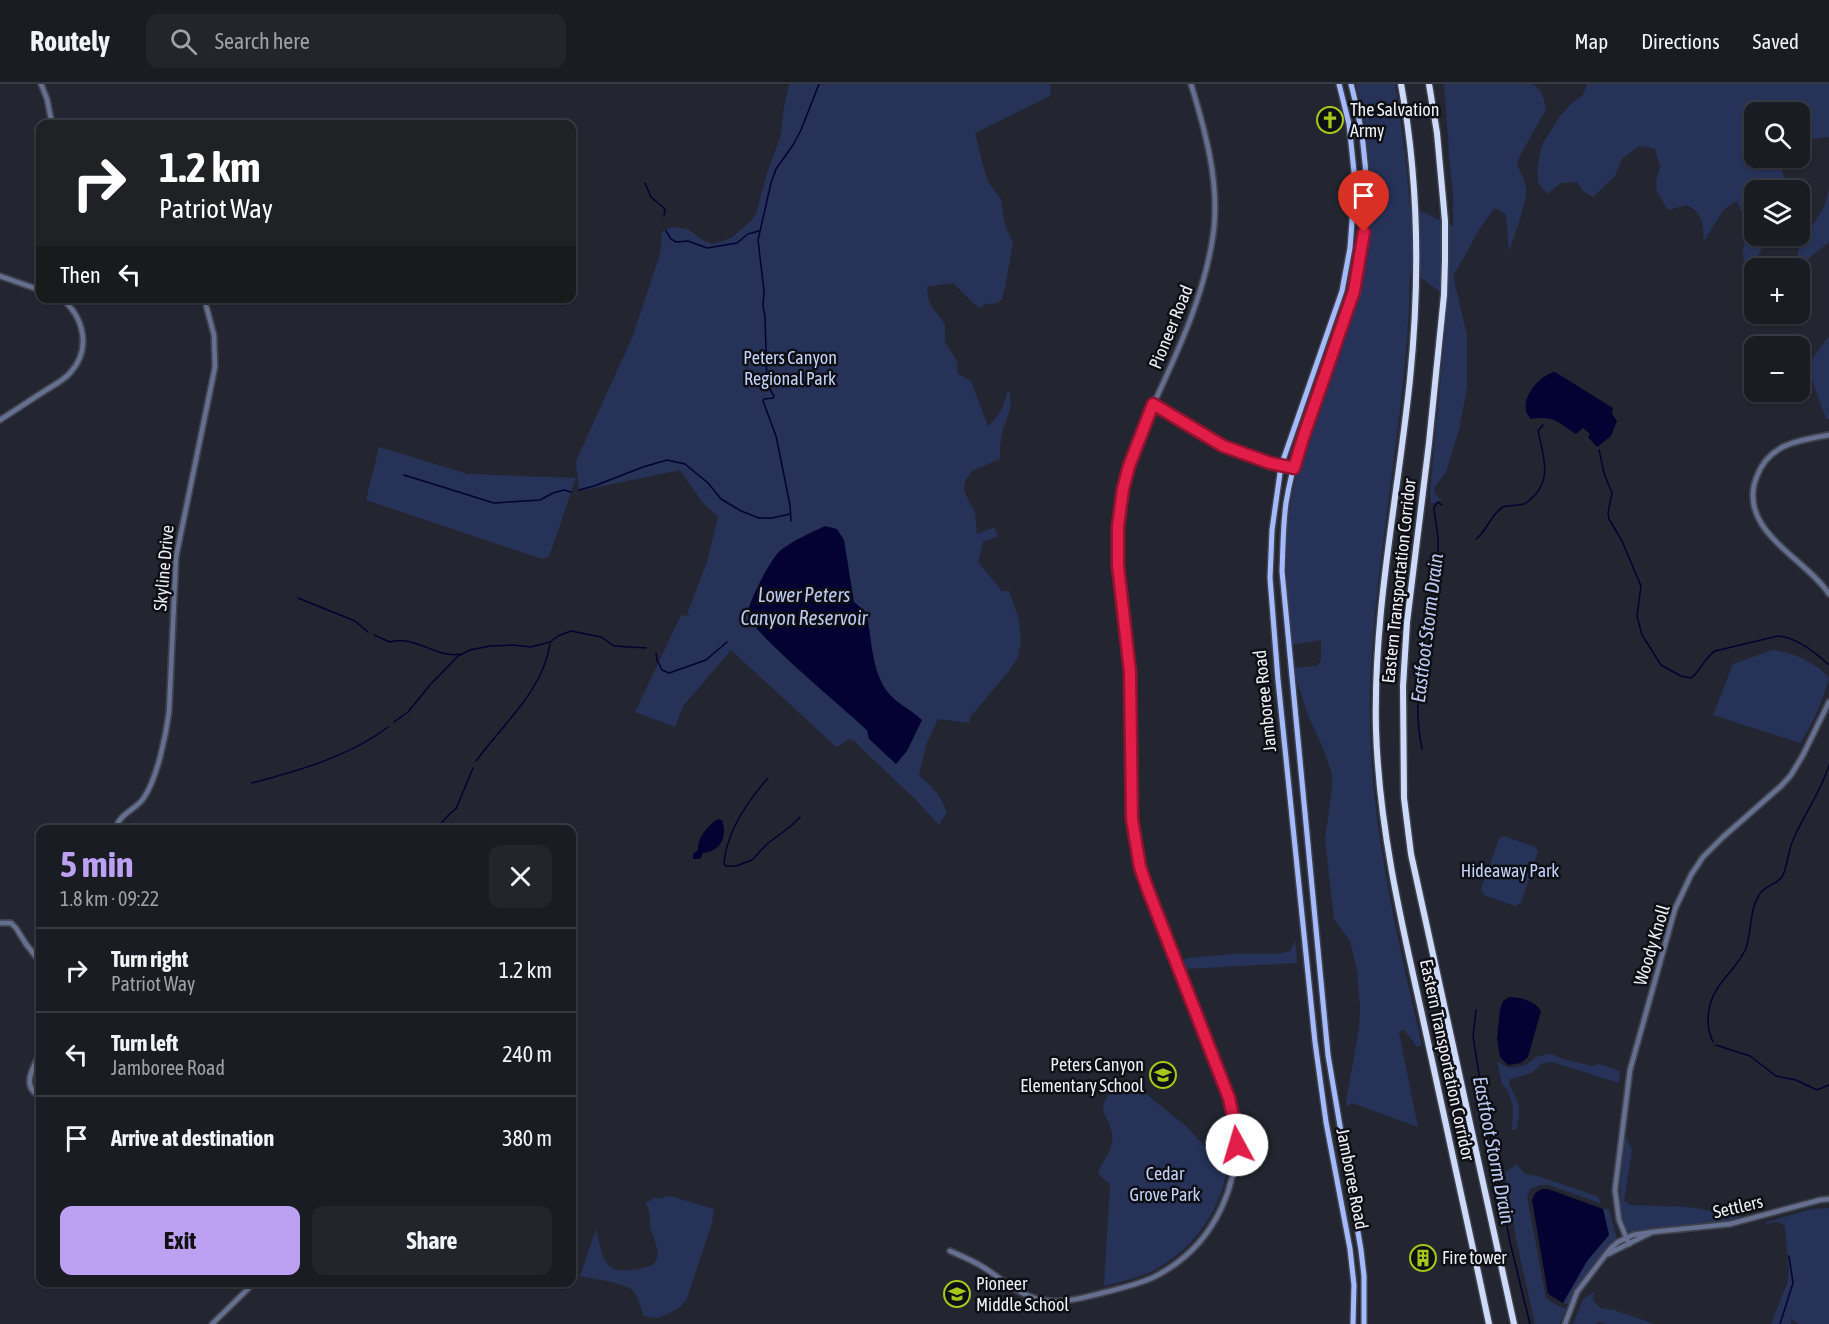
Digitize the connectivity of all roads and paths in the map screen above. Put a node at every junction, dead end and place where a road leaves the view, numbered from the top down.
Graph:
1 (41, 84) edge
2 (1191, 84) edge
3 (1339, 84) edge
4 (1351, 84) edge
5 (1401, 84) edge
6 (1429, 84) edge
7 (51, 120) edge
8 (0, 276) edge
9 (36, 290) edge
10 (66, 303) edge
11 (206, 303) edge
12 (1153, 404) junction
13 (0, 420) edge
14 (1829, 435) edge
15 (1281, 466) junction
16 (1294, 468) junction
17 (1829, 594) edge
18 (1829, 702) edge
19 (117, 825) edge
20 (0, 923) edge
21 (36, 956) edge
22 (36, 1063) edge
23 (36, 1092) edge
24 (1829, 1199) edge
25 (1628, 1241) junction
26 (950, 1251) dead end
27 (250, 1287) edge
28 (212, 1324) edge
29 (1353, 1324) edge
30 (1364, 1324) edge
31 (1489, 1324) edge
32 (1514, 1324) edge
33 (1565, 1324) edge

1 - 7 street
2 - 12 street, Pioneer Road
3 - 15 main road, Jamboree Road
4 - 16 main road, Jamboree Road
5 - 31 highway, Eastern Transportation Corridor
6 - 32 highway, Eastern Transportation Corridor
8 - 9 street
10 - 13 street
11 - 19 street, Skyline Drive
12 - 15 street
12 - 26 street, Pioneer Road
14 - 17 street
15 - 16 street
15 - 29 main road, Jamboree Road
16 - 30 main road, Jamboree Road
18 - 25 street, Woody Knoll
20 - 21 street
22 - 23 street
24 - 25 street, Settlers
25 - 33 street, Settlers
27 - 28 street

